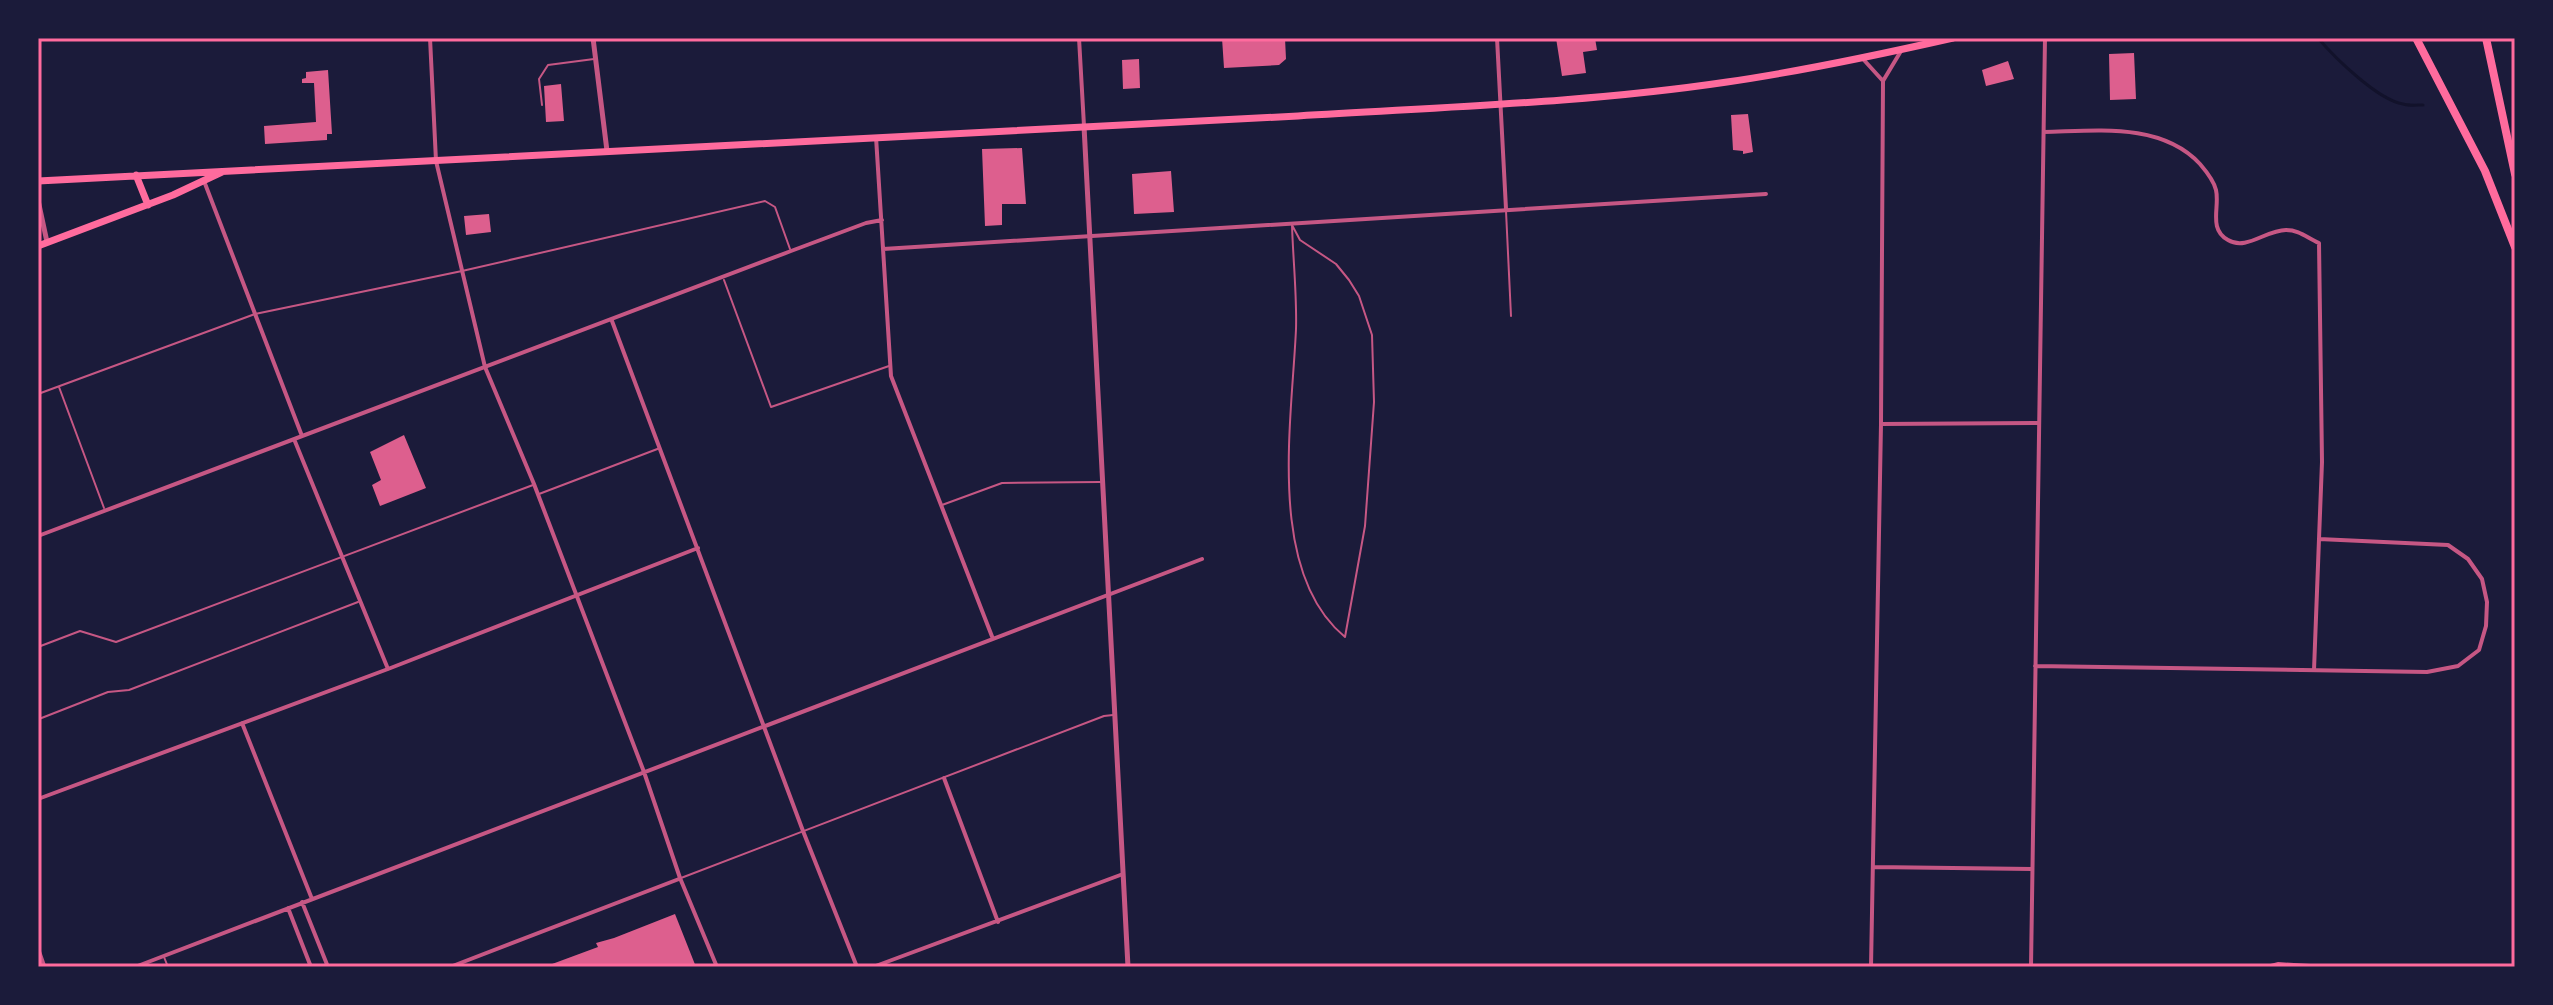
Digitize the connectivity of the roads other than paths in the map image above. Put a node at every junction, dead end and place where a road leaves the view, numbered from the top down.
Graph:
1 (430, 38) edge
2 (593, 38) edge
3 (1079, 38) edge
4 (1497, 38) edge
5 (1953, 38) edge
6 (2045, 38) edge
7 (2416, 38) edge
8 (2486, 38) edge
9 (1902, 49) junction
10 (1862, 58) junction
11 (595, 59) junction
12 (1883, 81) junction
13 (1502, 103) junction
14 (542, 105) dead end
15 (1084, 126) junction
16 (2044, 132) junction
17 (876, 137) junction
18 (607, 151) junction
19 (436, 161) junction
20 (227, 170) junction
21 (2515, 174) edge
22 (136, 175) junction
23 (38, 181) edge
24 (204, 181) junction
25 (1766, 194) dead end
26 (38, 200) edge
27 (148, 205) junction
28 (1506, 209) junction
29 (882, 220) junction
30 (1292, 225) junction
31 (1091, 237) junction
32 (42, 244) edge
33 (2515, 247) edge
34 (883, 249) junction
35 (791, 251) junction
36 (462, 271) junction
37 (723, 279) junction
38 (255, 314) junction
39 (1511, 316) dead end
40 (612, 321) junction
41 (889, 366) junction
42 (485, 367) junction
43 (59, 386) junction
44 (38, 394) edge
45 (2038, 423) junction
46 (1881, 424) junction
47 (302, 436) junction
48 (294, 439) junction
49 (660, 448) junction
50 (1104, 482) junction
51 (534, 484) junction
52 (538, 494) junction
53 (941, 505) junction
54 (105, 510) junction
55 (38, 536) edge
56 (2319, 539) junction
57 (698, 548) junction
58 (341, 558) junction
59 (1202, 559) dead end
60 (575, 595) junction
61 (1109, 595) junction
62 (359, 602) junction
63 (993, 639) junction
64 (38, 647) edge
65 (2035, 666) junction
66 (388, 669) junction
67 (2314, 670) junction
68 (1115, 714) junction
69 (38, 717) edge
70 (242, 723) junction
71 (766, 726) junction
72 (644, 772) junction
73 (944, 778) junction
74 (38, 799) edge
75 (803, 831) junction
76 (1873, 867) junction
77 (2032, 869) junction
78 (1123, 874) junction
79 (680, 878) junction
80 (312, 899) junction
81 (302, 902) junction
82 (288, 908) junction
83 (998, 922) junction
84 (38, 950) edge
85 (163, 957) junction
86 (44, 967) edge
87 (135, 967) edge
88 (168, 967) edge
89 (311, 967) edge
90 (328, 967) edge
91 (450, 967) edge
92 (717, 967) edge
93 (857, 967) edge
94 (873, 967) edge
95 (1128, 967) edge
96 (1871, 967) edge
97 (2031, 967) edge

1 - 19 street
2 - 11 street
3 - 15 street
4 - 13 street
5 - 9 highway
6 - 16 street
7 - 33 highway
8 - 21 highway
9 - 10 highway
9 - 12 street
10 - 12 street
10 - 13 highway
11 - 14 lane
11 - 18 street
12 - 46 street
13 - 15 highway
13 - 28 street
15 - 17 highway
15 - 31 street
16 - 45 street
16 - 56 street
17 - 18 highway
17 - 29 street
18 - 19 highway
19 - 20 highway
19 - 36 street
20 - 22 highway
20 - 24 highway
22 - 23 highway
22 - 27 highway
24 - 27 highway
24 - 38 street
25 - 28 street
26 - 32 street
27 - 32 highway
28 - 30 street
28 - 39 lane
29 - 34 street
29 - 35 street
30 - 30 lane
30 - 31 street
31 - 34 street
31 - 50 street
34 - 41 street
35 - 36 lane
35 - 37 street
36 - 38 lane
36 - 42 street
37 - 40 street
37 - 41 lane
38 - 43 lane
38 - 47 street
40 - 42 street
40 - 49 street
41 - 53 street
42 - 47 street
42 - 51 street
43 - 44 lane
43 - 54 lane
45 - 46 street
45 - 65 street
46 - 76 street
47 - 48 street
48 - 54 street
48 - 58 street
49 - 52 lane
49 - 57 street
50 - 53 lane
50 - 61 street
51 - 52 street
51 - 58 lane
52 - 60 street
53 - 63 street
54 - 55 street
56 - 67 street
56 - 67 street
57 - 60 street
57 - 71 street
58 - 62 street
58 - 64 lane
59 - 61 street
60 - 66 street
60 - 72 street
61 - 63 street
61 - 68 street
62 - 66 street
62 - 69 lane
63 - 71 street
65 - 67 street
65 - 77 street
66 - 70 street
68 - 73 lane
68 - 78 street
70 - 74 street
70 - 80 street
71 - 72 street
71 - 75 street
72 - 79 street
72 - 80 street
73 - 75 lane
73 - 83 street
75 - 79 lane
75 - 93 street
76 - 77 street
76 - 96 street
77 - 97 street
78 - 83 street
78 - 95 street
79 - 91 street
79 - 92 street
80 - 81 street
81 - 82 street
81 - 90 street
82 - 85 street
82 - 89 street
83 - 94 street
84 - 86 street
85 - 87 street
85 - 88 lane

